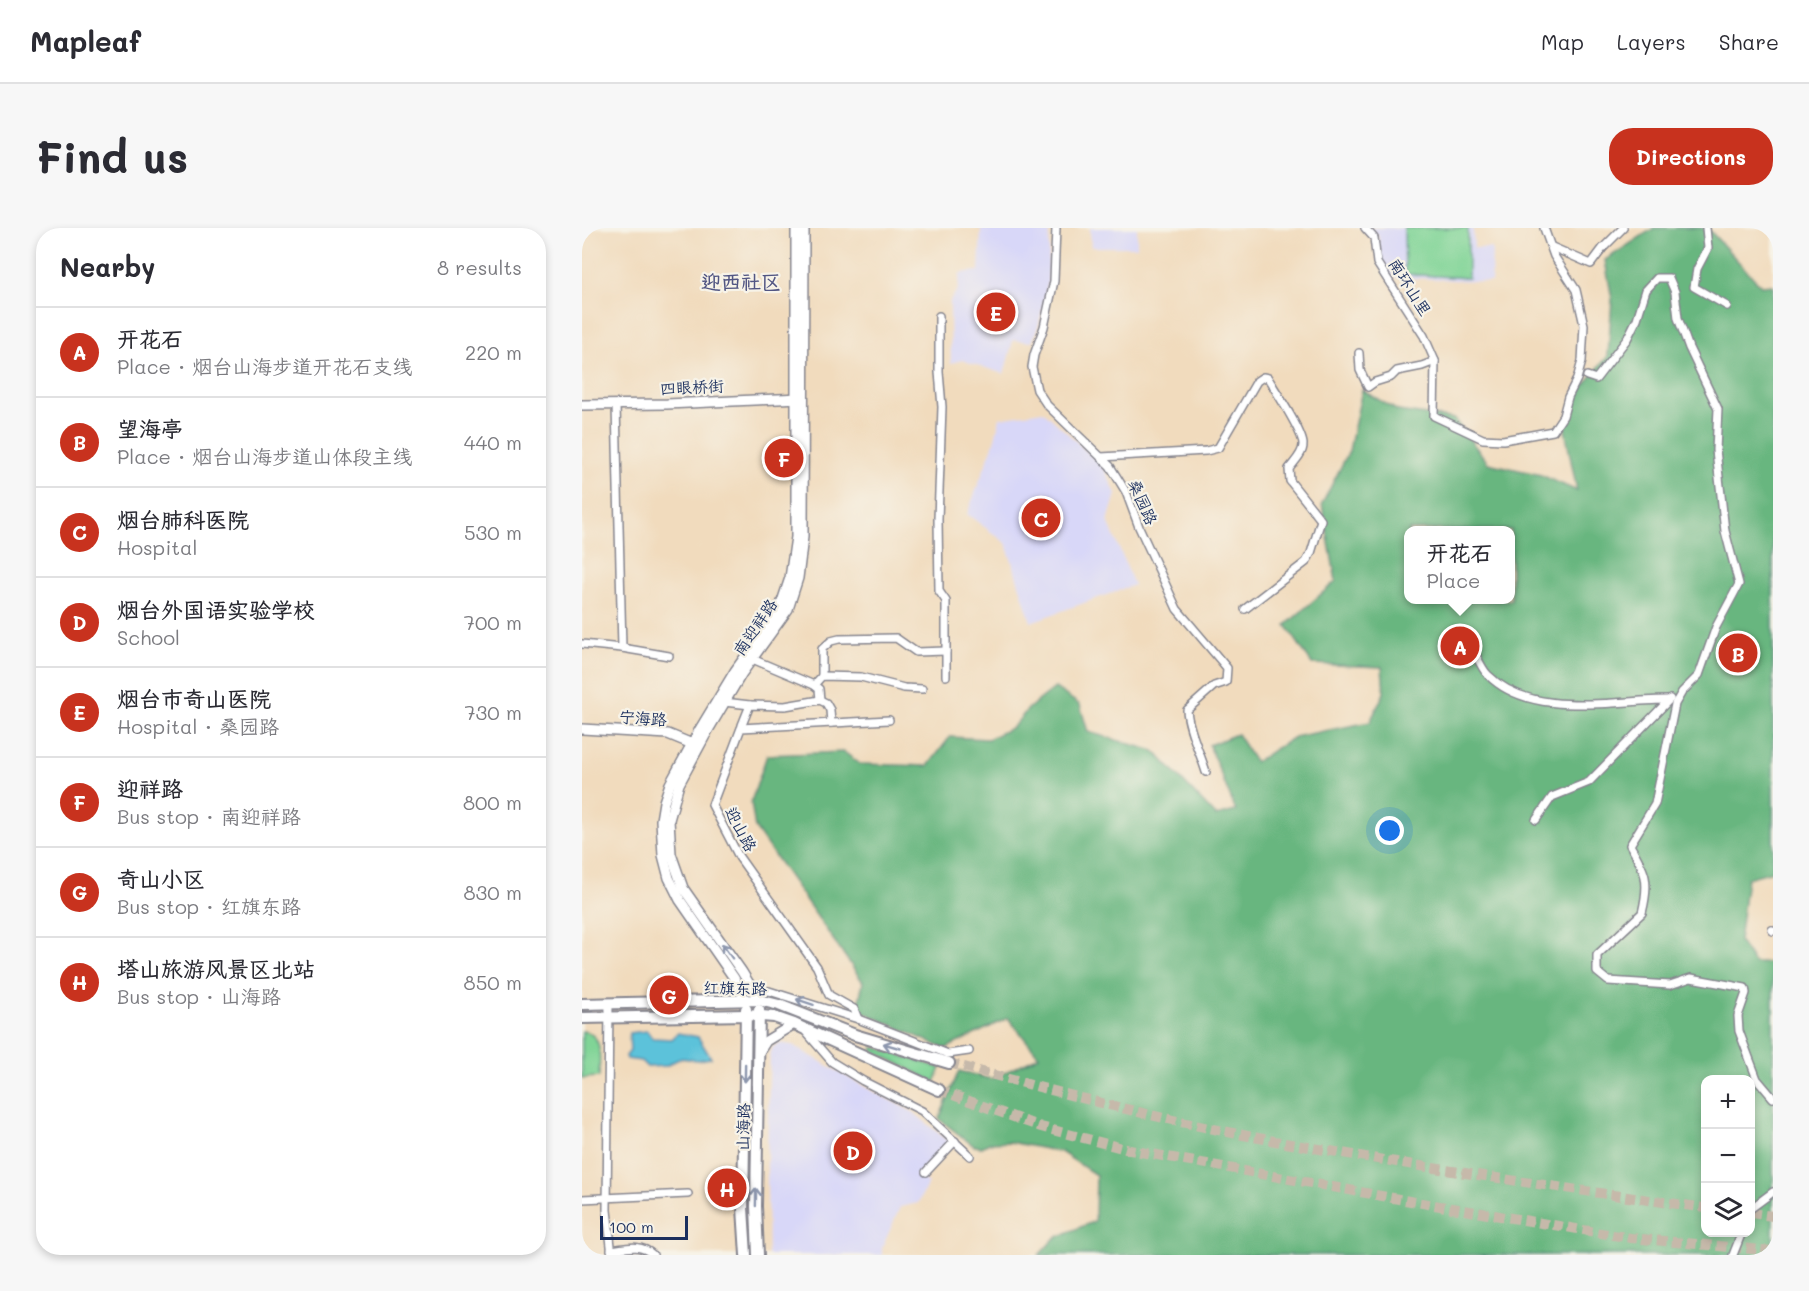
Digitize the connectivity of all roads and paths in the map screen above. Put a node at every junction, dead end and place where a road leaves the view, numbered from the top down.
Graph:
1 (796, 228) edge
2 (804, 228) edge
3 (1056, 228) edge
4 (1365, 228) edge
5 (1544, 228) edge
6 (1623, 228) edge
7 (1706, 228) edge
8 (1552, 247) junction
9 (1727, 306) dead end
10 (939, 316) dead end
11 (1359, 353) dead end
12 (1435, 361) junction
13 (1587, 376) dead end
14 (800, 398) junction
15 (582, 405) edge
16 (616, 405) junction
17 (1101, 457) junction
18 (1245, 609) dead end
19 (582, 644) edge
20 (622, 648) junction
21 (946, 651) junction
22 (1474, 651) dead end
23 (669, 656) dead end
24 (748, 658) junction
25 (822, 676) junction
26 (946, 676) dead end
27 (814, 685) junction
28 (922, 689) dead end
29 (1682, 692) junction
30 (820, 700) junction
31 (1668, 700) junction
32 (724, 702) junction
33 (750, 705) junction
34 (888, 720) dead end
35 (831, 723) junction
36 (742, 725) dead end
37 (582, 729) edge
38 (695, 745) junction
39 (1206, 772) dead end
40 (1536, 820) dead end
41 (746, 1000) junction
42 (759, 1000) junction
43 (582, 1004) edge
44 (609, 1004) junction
45 (747, 1015) junction
46 (759, 1015) junction
47 (609, 1017) junction
48 (582, 1018) edge
49 (858, 1019) junction
50 (798, 1026) junction
51 (969, 1051) dead end
52 (759, 1052) junction
53 (948, 1063) tunnel mouth
54 (939, 1090) tunnel mouth
55 (1773, 1098) edge
56 (955, 1141) junction
57 (970, 1156) dead end
58 (926, 1172) dead end
59 (1773, 1192) edge
60 (688, 1194) dead end
61 (582, 1199) edge
62 (607, 1199) junction
63 (1755, 1205) edge
64 (1740, 1237) edge
65 (612, 1252) edge
66 (653, 1255) edge
67 (746, 1255) edge
68 (758, 1255) edge
69 (1733, 1255) edge

1 - 14 main road, 南迎祥路
2 - 14 main road, 南迎祥路
3 - 17 street, 桑园路
4 - 12 street, 南环山里
5 - 8 street
6 - 8 street
7 - 9 street
8 - 12 street
10 - 21 street
11 - 12 street
13 - 29 street
14 - 16 main road, 四眼桥街
14 - 24 main road, 南迎祥路
15 - 16 main road, 四眼桥街
16 - 20 street
17 - 18 street
17 - 39 street, 桑园路
19 - 20 street
20 - 23 street
21 - 25 street
21 - 26 street
22 - 31 street
24 - 27 street
24 - 32 main road, 南迎祥路
24 - 38 main road, 南迎祥路
25 - 27 street
25 - 28 street
27 - 30 street
29 - 31 street
29 - 55 street
30 - 33 street
30 - 35 street
31 - 40 street
32 - 33 street
32 - 38 main road, 南迎祥路
33 - 36 street
34 - 35 street, 迎山路
35 - 49 street, 迎山路
37 - 38 main road, 宁海路
38 - 41 main road, 南迎祥路
42 -> 38 main road, 南迎祥路
41 - 42 main road, 红旗东路
41 - 44 main road, 红旗东路
41 - 45 main road, 山海路
42 - 46 main road, 山海路
49 -> 42 street
53 -> 42 main road, 红旗东路
43 - 44 main road, 红旗东路
44 - 47 street
45 - 46 main road, 红旗东路
45 - 47 main road, 红旗东路
45 -> 67 main road, 山海路
46 - 50 main road, 红旗东路
46 - 52 main road, 山海路
47 - 48 main road, 红旗东路
47 - 62 street
49 - 51 street
50 - 52 main road
50 - 54 main road, 红旗东路
50 - 56 street
68 -> 52 main road, 山海路
56 - 57 street
56 - 58 street
59 - 63 street
60 - 62 street
61 - 62 street
62 - 65 street
64 - 69 street
65 - 66 street

